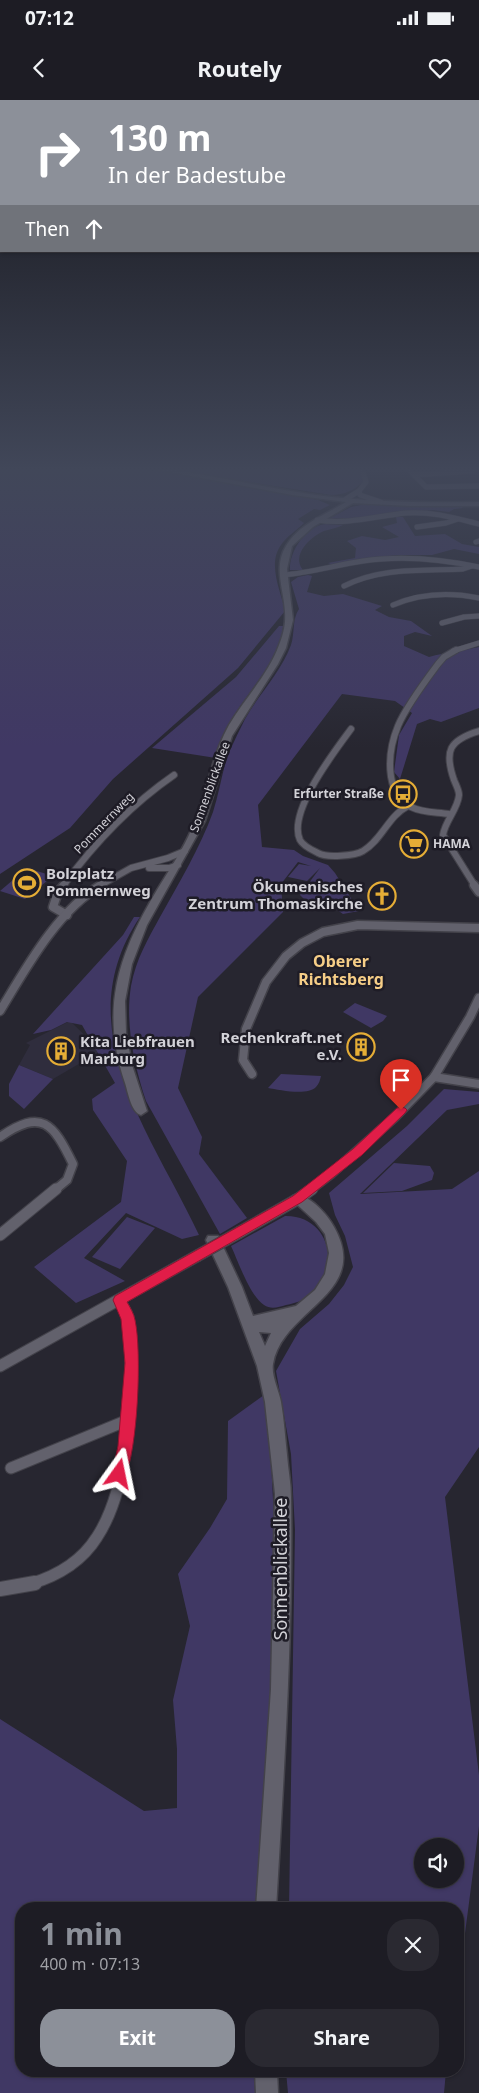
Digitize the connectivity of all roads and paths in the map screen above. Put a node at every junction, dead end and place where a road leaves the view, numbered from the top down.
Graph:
1 (284, 562) edge
2 (356, 562) edge
3 (453, 562) edge
4 (472, 566) junction
5 (479, 567) edge
6 (283, 575) junction
7 (344, 586) dead end
8 (479, 598) edge
9 (393, 605) dead end
10 (479, 616) edge
11 (442, 623) dead end
12 (479, 643) edge
13 (351, 729) dead end
14 (479, 731) edge
15 (174, 775) dead end
16 (408, 806) junction
17 (449, 814) junction
18 (185, 851) junction
19 (157, 862) junction
20 (178, 865) junction
21 (146, 868) junction
22 (122, 873) junction
23 (168, 880) junction
24 (479, 892) edge
25 (68, 915) junction
26 (479, 928) edge
27 (479, 998) edge
28 (0, 1011) edge
29 (252, 1074) dead end
30 (434, 1077) junction
31 (479, 1084) edge
32 (141, 1111) dead end
33 (0, 1137) edge
34 (298, 1199) junction
35 (0, 1236) edge
36 (213, 1240) dead end
37 (120, 1300) junction
38 (298, 1311) junction
39 (285, 1324) junction
40 (250, 1325) junction
41 (0, 1366) edge
42 (265, 1366) junction
43 (128, 1420) junction
44 (11, 1468) dead end
45 (0, 1589) edge
46 (266, 1902) edge
47 (266, 2077) edge
48 (267, 2093) edge

1 - 6 main road, Sonnenblickallee
2 - 6 street
3 - 4 street
4 - 5 street
4 - 7 street
6 - 18 main road, Sonnenblickallee
8 - 9 street
10 - 11 street
12 - 16 street
13 - 16 street
14 - 17 street
15 - 25 street, Pommernweg
16 - 17 street
17 - 24 street
18 - 19 street
18 - 20 main road, Sonnenblickallee
19 - 20 street
19 - 22 street
20 - 21 street
20 - 23 main road, Sonnenblickallee
21 - 22 street
21 - 23 street
22 - 25 street
23 - 32 main road, Sonnenblickallee
25 - 28 street
26 - 29 street
27 - 30 street
30 - 31 street
30 - 34 street
33 - 35 street
34 - 37 street, bridge
34 - 38 main road
36 - 40 main road, Sonnenblickallee
37 - 41 street
37 - 43 street
38 - 39 main road
38 - 40 main road
39 - 40 main road
39 - 42 main road
40 - 42 main road, Sonnenblickallee
42 - 46 main road, Sonnenblickallee
43 - 44 street
43 - 45 street
47 - 48 main road

